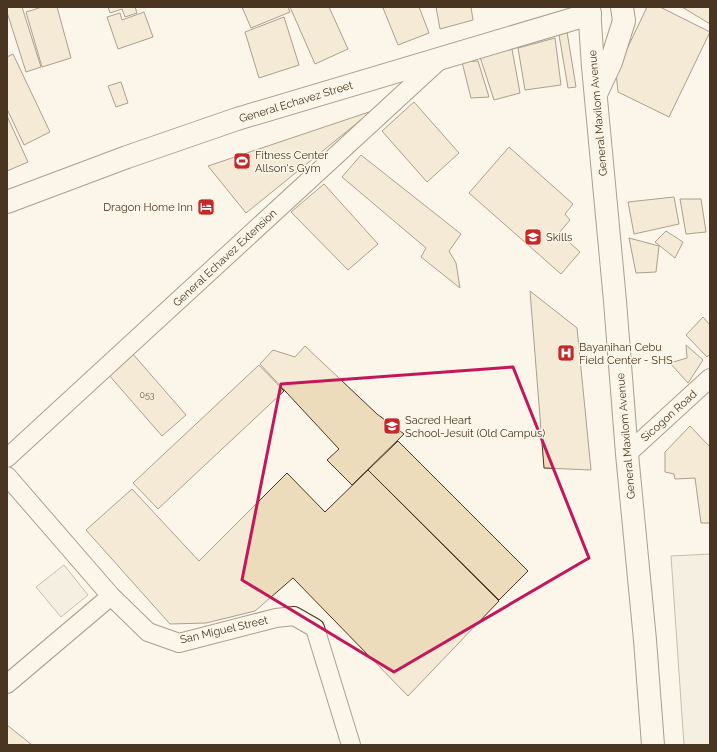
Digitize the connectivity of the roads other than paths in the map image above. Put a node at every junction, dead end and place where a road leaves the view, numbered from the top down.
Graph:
1 (622, 7) edge
2 (594, 9) edge
3 (443, 57) junction
4 (596, 94) junction
5 (7, 202) edge
6 (710, 378) edge
7 (627, 454) junction
8 (7, 458) edge
9 (7, 476) edge
10 (112, 596) junction
11 (7, 684) edge
12 (351, 745) edge
13 (653, 745) edge

1 - 4 main road
2 - 3 main road, General Echavez Street
2 - 4 main road, General Maxilom Avenue
3 - 5 main road, General Echavez Street
3 - 8 street, General Echavez Extension
4 - 7 main road, General Maxilom Avenue
6 - 7 street, Sicogon Road
7 - 13 main road, General Maxilom Avenue
9 - 10 street, San Miguel Street
10 - 11 street
10 - 12 street, San Miguel Street

